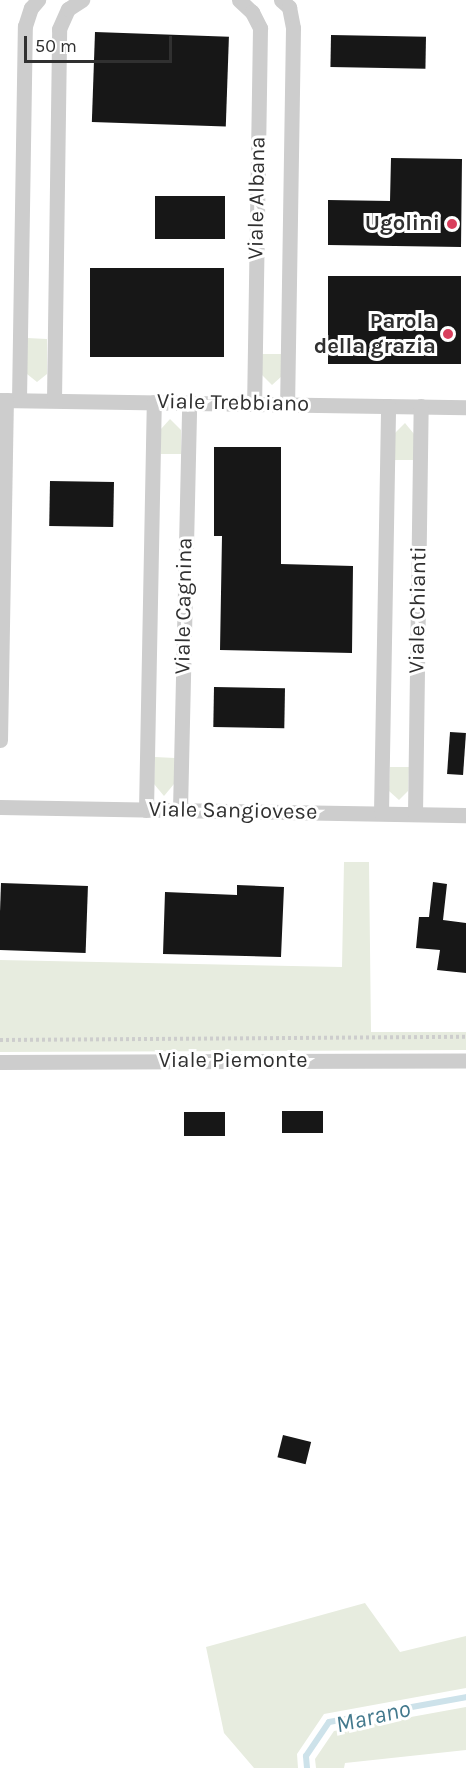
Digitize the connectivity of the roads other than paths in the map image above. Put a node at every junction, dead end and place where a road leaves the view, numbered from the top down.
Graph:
1 (38, 0) edge
2 (82, 0) edge
3 (239, 0) edge
4 (281, 0) edge
5 (8, 400) edge
6 (54, 400) junction
7 (154, 402) junction
8 (189, 402) junction
9 (254, 404) junction
10 (287, 404) junction
11 (388, 406) junction
12 (422, 406) junction
13 (466, 407) edge
14 (0, 740) edge
15 (0, 807) edge
16 (146, 810) junction
17 (180, 810) junction
18 (381, 813) junction
19 (415, 814) junction
20 (466, 815) edge
21 (466, 1060) edge
22 (0, 1062) edge

1 - 5 street
2 - 6 street
3 - 9 street, Viale Albana
4 - 10 street, Viale Albana
5 - 6 street, Viale Trebbiano
5 - 14 street
6 - 7 street, Viale Trebbiano
7 - 8 street, Viale Trebbiano
7 - 16 street, Viale Cagnina
8 - 9 street, Viale Trebbiano
8 - 17 street, Viale Cagnina
9 - 10 street, Viale Trebbiano
10 - 11 street, Viale Trebbiano
11 - 12 street, Viale Trebbiano
11 - 18 street, Viale Chianti
12 - 13 street, Viale Trebbiano
12 - 19 street, Viale Chianti
15 - 16 street, Viale Sangiovese
16 - 17 street, Viale Sangiovese
17 - 18 street, Viale Sangiovese
18 - 19 street, Viale Sangiovese
19 - 20 street, Viale Sangiovese
21 - 22 street, Viale Piemonte

